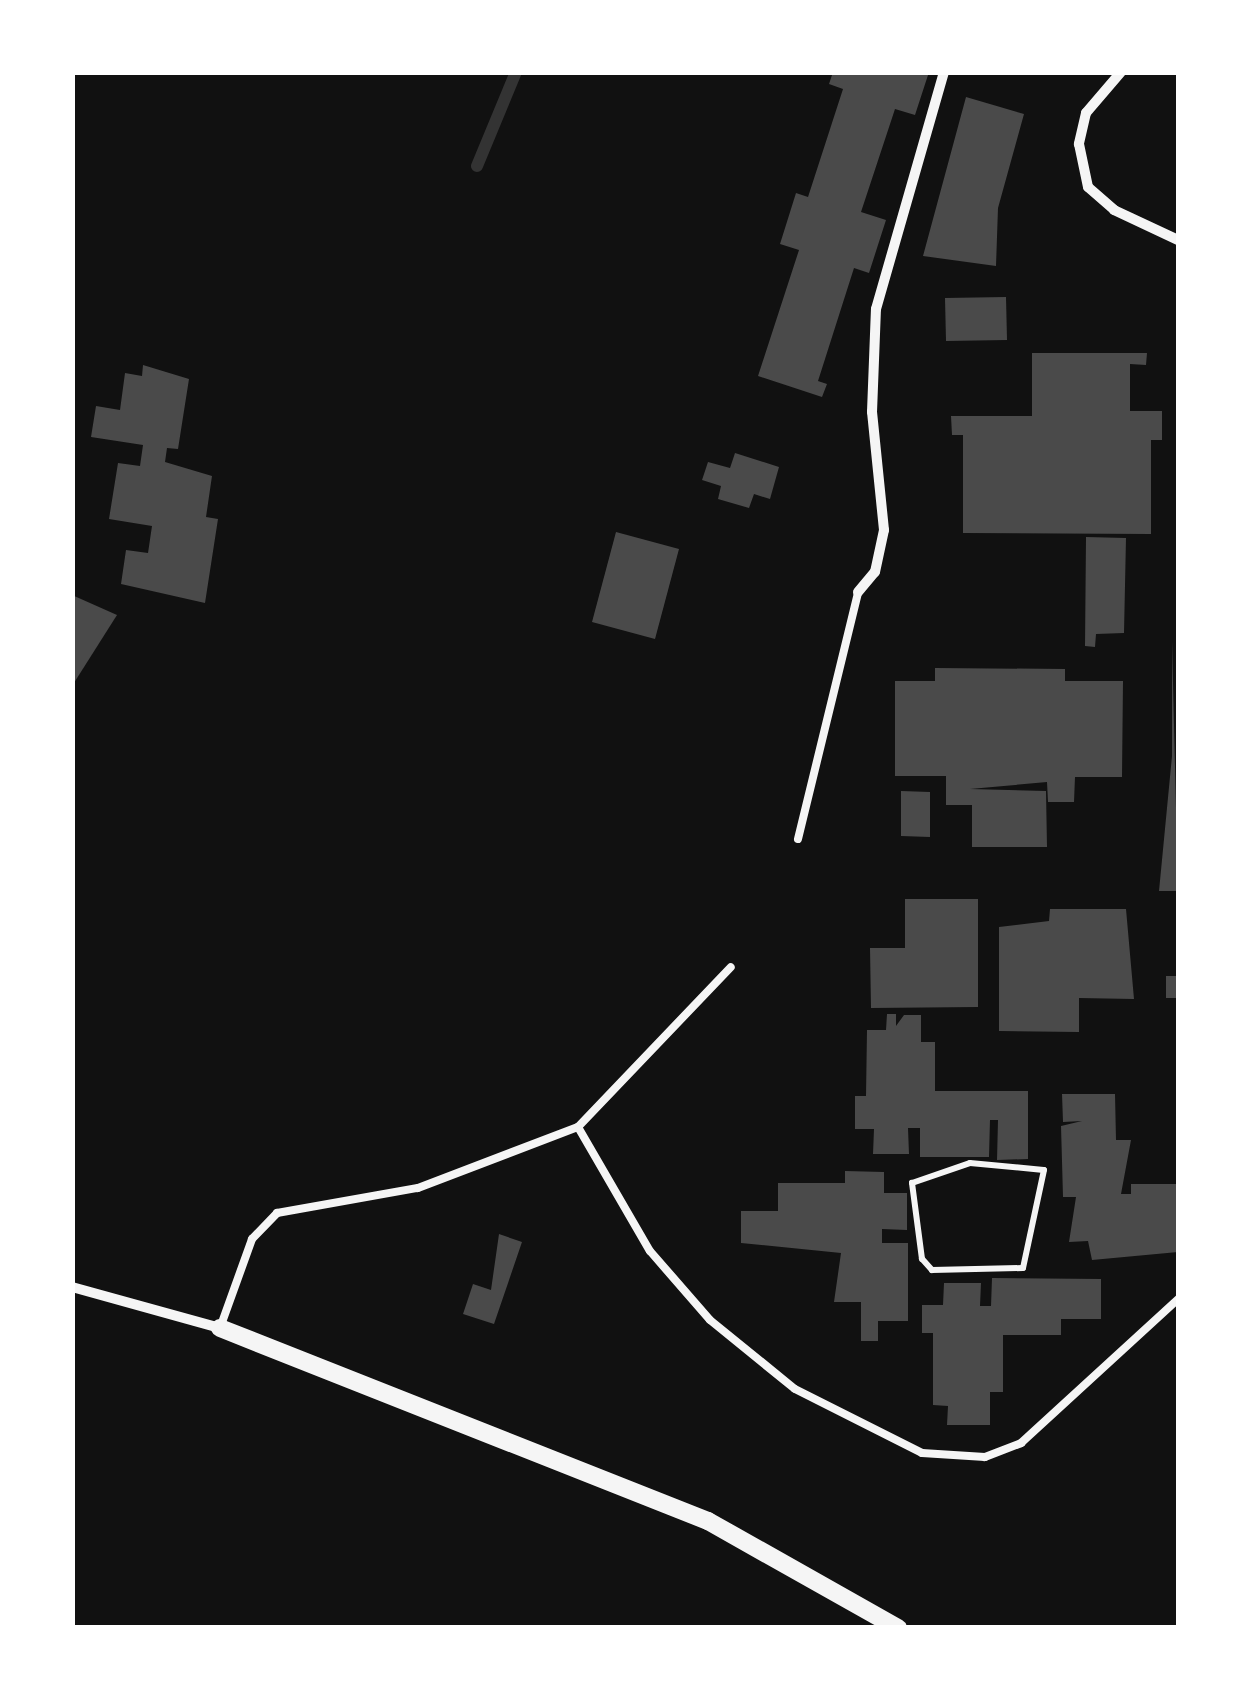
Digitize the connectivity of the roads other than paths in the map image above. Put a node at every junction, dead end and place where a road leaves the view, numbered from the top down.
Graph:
1 (944, 72) edge
2 (1120, 72) edge
3 (1178, 240) edge
4 (858, 592) joint
5 (798, 838) dead end
6 (731, 967) dead end
7 (578, 1127) junction
8 (72, 1287) edge
9 (1178, 1298) edge
10 (220, 1328) junction
11 (898, 1628) edge

1 - 4 street
2 - 3 street
4 - 5 lane
6 - 7 lane
7 - 9 lane
7 - 10 lane
8 - 10 street
10 - 11 street

